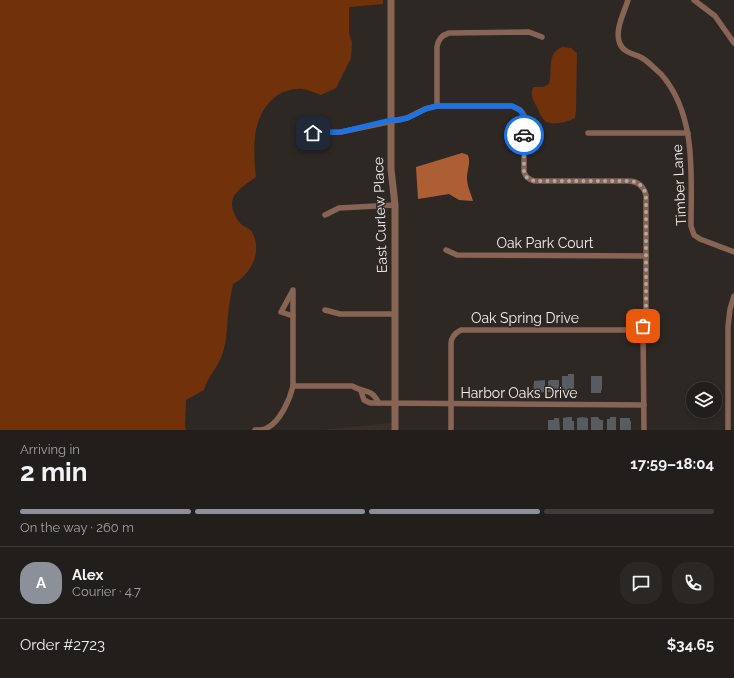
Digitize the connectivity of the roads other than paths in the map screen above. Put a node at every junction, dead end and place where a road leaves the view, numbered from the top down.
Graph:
1 (390, 0) edge
2 (628, 0) edge
3 (694, 0) edge
4 (542, 37) dead end
5 (734, 43) edge
6 (437, 106) junction
7 (391, 120) junction
8 (298, 133) dead end
9 (588, 133) dead end
10 (688, 133) junction
11 (395, 205) junction
12 (325, 215) dead end
13 (446, 250) dead end
14 (734, 252) edge
15 (646, 256) junction
16 (734, 296) edge
17 (325, 310) dead end
18 (395, 314) junction
19 (293, 316) dead end
20 (643, 330) junction
21 (293, 386) junction
22 (361, 391) junction
23 (380, 403) junction
24 (395, 404) junction
25 (451, 404) junction
26 (644, 405) junction
27 (255, 430) edge
28 (394, 430) edge
29 (451, 430) edge
30 (644, 430) edge
31 (728, 430) edge

1 - 7 street, East Curlew Place
2 - 10 street, Timber Lane
3 - 5 street
4 - 6 street
6 - 7 street
6 - 15 street
7 - 8 street
7 - 11 street, East Curlew Place
9 - 10 street
10 - 14 street, Timber Lane
11 - 12 street
11 - 18 street, East Curlew Place
13 - 15 street, Oak Park Court
15 - 20 street
16 - 31 street
17 - 18 street
18 - 24 street, East Curlew Place
19 - 21 street
20 - 25 street, Oak Spring Drive
20 - 26 street
21 - 22 street
21 - 27 street
22 - 23 street
22 - 23 street, Harbor Oaks Drive
23 - 24 street, Harbor Oaks Drive
24 - 25 street, Harbor Oaks Drive
24 - 28 street, East Curlew Place
25 - 26 street, Harbor Oaks Drive
25 - 29 street, Oak Spring Drive
26 - 30 street

